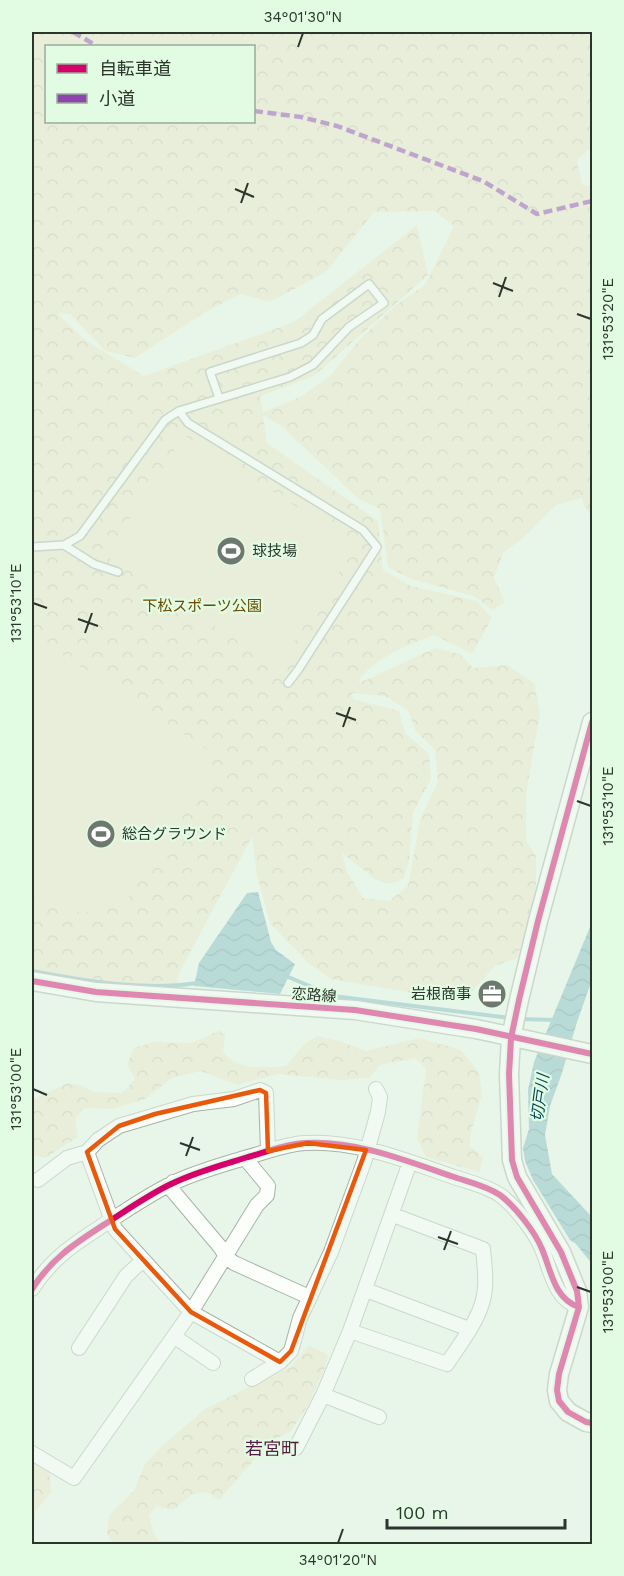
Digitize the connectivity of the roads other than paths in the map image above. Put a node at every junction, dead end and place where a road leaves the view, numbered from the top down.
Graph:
1 (219, 398) junction
2 (179, 411) junction
3 (64, 545) junction
4 (32, 547) edge
5 (118, 572) dead end
6 (288, 683) dead end
7 (592, 722) edge
8 (32, 981) edge
9 (512, 1038) junction
10 (584, 1052) edge
11 (376, 1089) dead end
12 (366, 1150) junction
13 (268, 1151) junction
14 (87, 1152) junction
15 (248, 1157) junction
16 (410, 1162) junction
17 (38, 1180) dead end
18 (173, 1182) junction
19 (393, 1215) junction
20 (111, 1221) junction
21 (226, 1257) junction
22 (143, 1260) junction
23 (32, 1289) edge
24 (366, 1290) junction
25 (309, 1297) junction
26 (579, 1307) junction
27 (191, 1312) junction
28 (469, 1329) junction
29 (350, 1331) junction
30 (175, 1337) junction
31 (80, 1348) dead end
32 (280, 1362) junction
33 (213, 1363) dead end
34 (252, 1379) dead end
35 (323, 1395) junction
36 (379, 1417) dead end
37 (592, 1423) edge
38 (296, 1448) dead end
39 (32, 1453) edge

1 - 1 lane
1 - 2 lane
2 - 3 lane
2 - 6 lane
3 - 4 lane
3 - 5 lane
7 - 9 street
8 - 9 street, 恋路線
9 - 10 street, 恋路線
9 - 26 street
11 - 12 street
12 - 13 street
12 - 16 street
12 - 25 street
13 - 14 street
13 - 15 street
14 - 17 street
14 - 20 street
15 - 18 street
15 - 21 street
16 - 19 street
16 - 26 street
18 - 20 street
18 - 21 street
19 - 24 street
19 - 28 street
20 - 22 street
20 - 23 street
21 - 25 street
21 - 27 street
22 - 27 street
22 - 31 street
24 - 28 street
24 - 29 street
25 - 32 street
26 - 37 street
27 - 30 street
27 - 32 street
28 - 29 street
29 - 35 street
30 - 33 street
30 - 39 street
32 - 34 street
35 - 36 street
35 - 38 street

